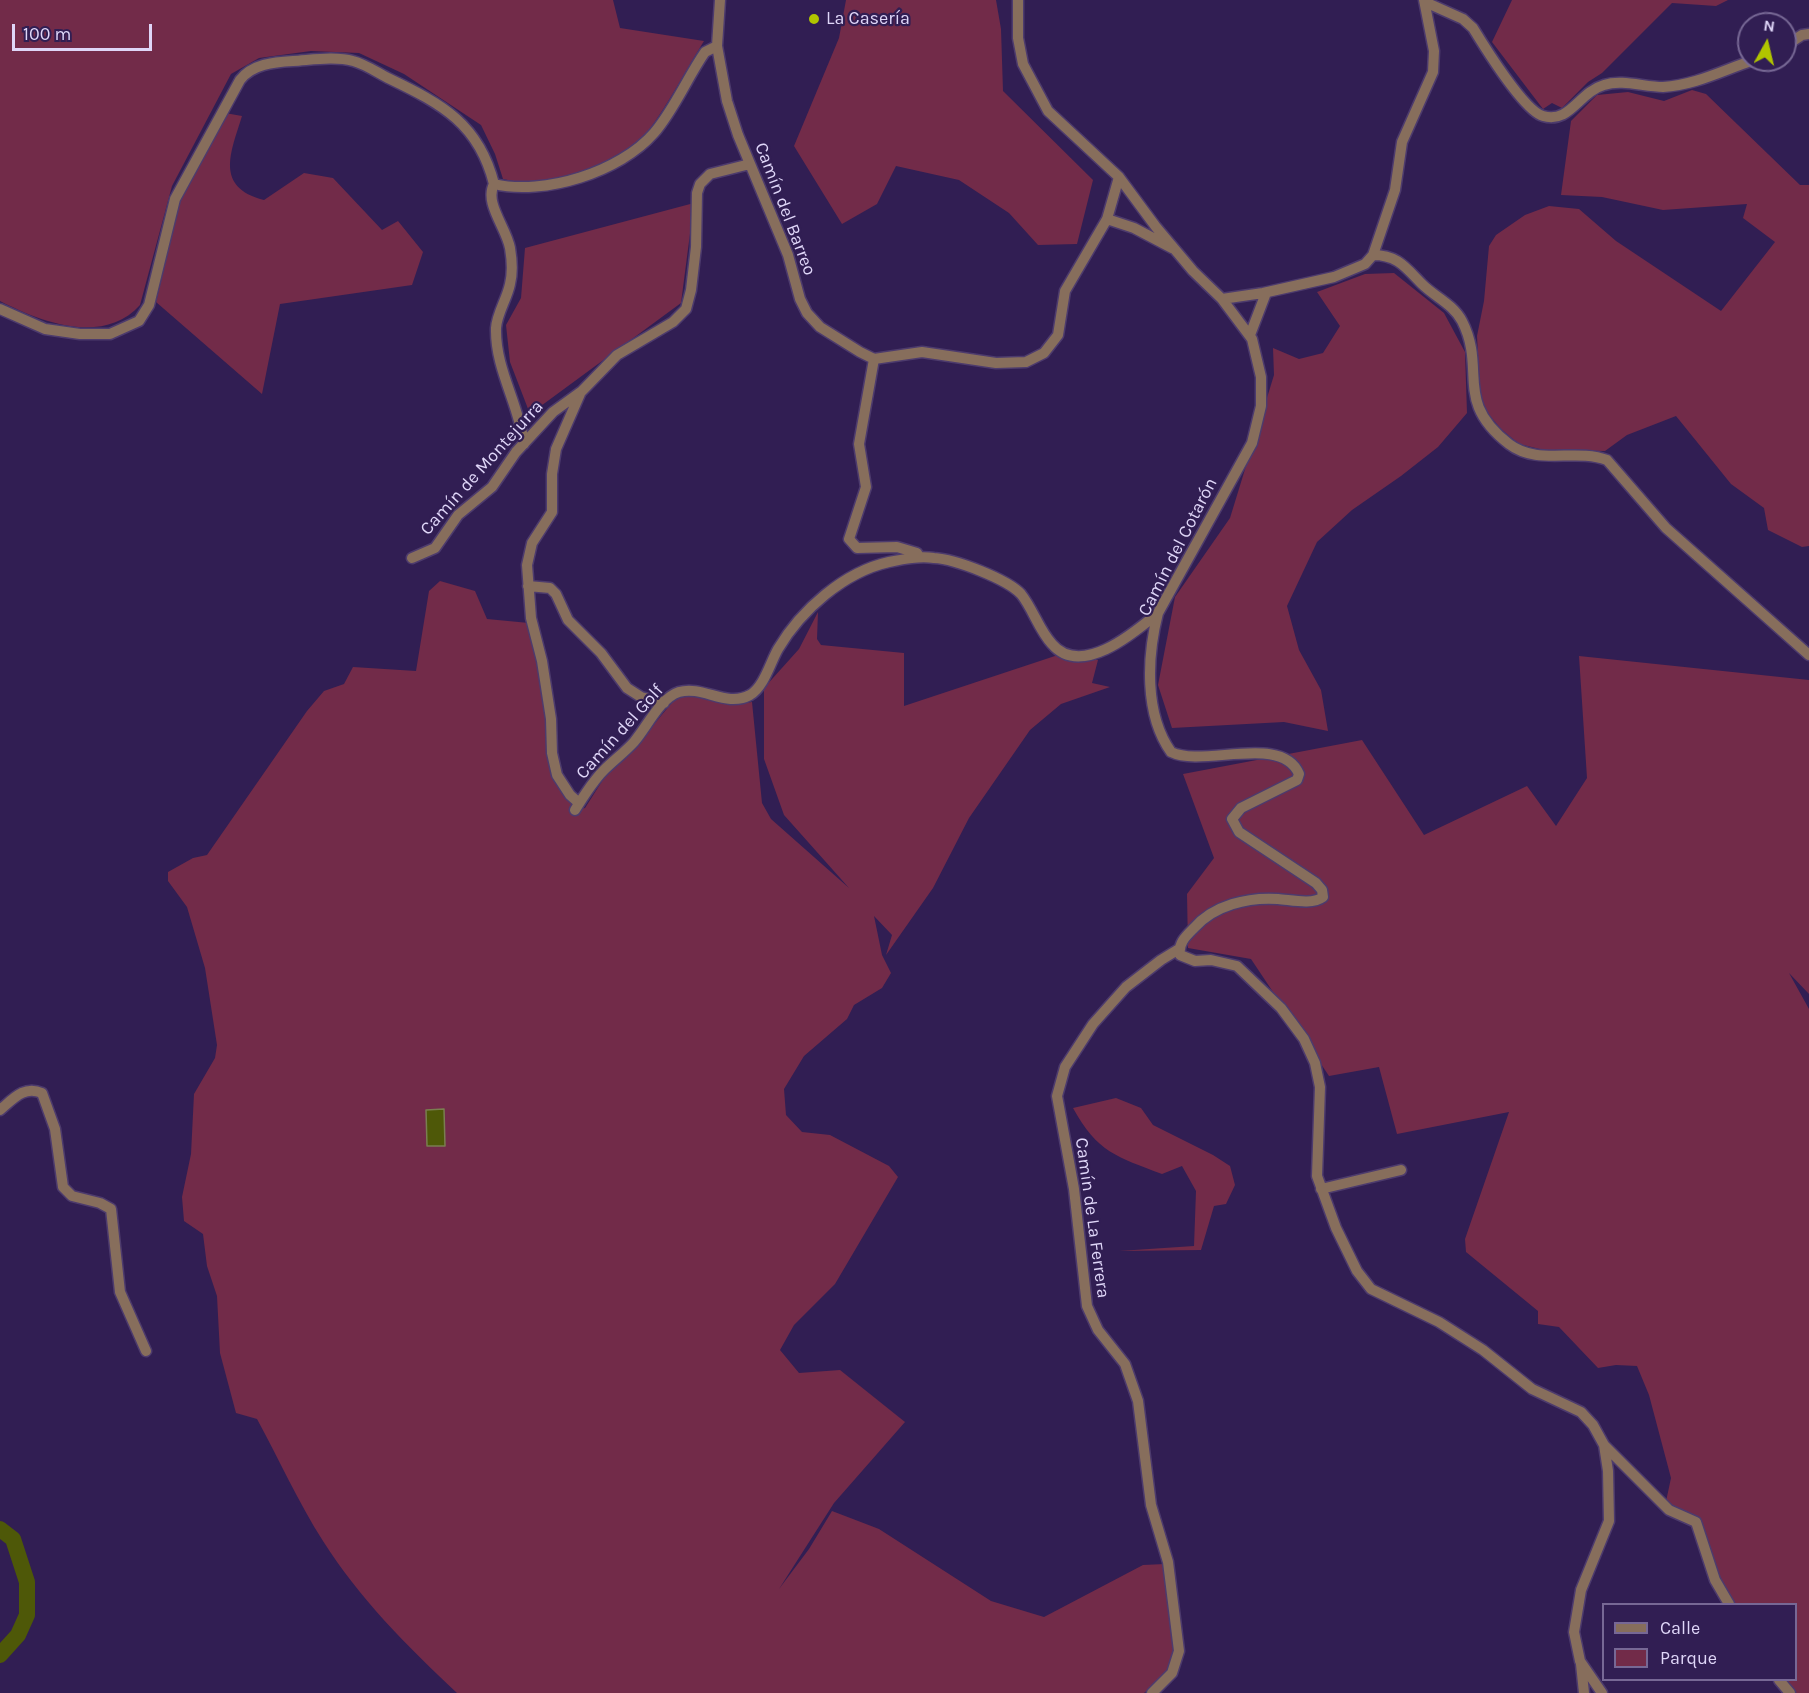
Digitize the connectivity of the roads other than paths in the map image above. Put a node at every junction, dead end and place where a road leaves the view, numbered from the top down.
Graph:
1 (720, 0) edge
2 (1018, 0) edge
3 (1425, 1) edge
4 (717, 46) junction
5 (1737, 66) edge
6 (750, 164) junction
7 (1119, 177) junction
8 (494, 184) junction
9 (1107, 219) junction
10 (1177, 251) junction
11 (1373, 255) junction
12 (1266, 293) junction
13 (1222, 299) junction
14 (0, 309) edge
15 (1250, 335) junction
16 (874, 359) junction
17 (582, 391) junction
18 (524, 444) junction
19 (919, 557) junction
20 (412, 558) dead end
21 (528, 586) junction
22 (1158, 613) junction
23 (1809, 655) edge
24 (664, 703) junction
25 (1179, 949) junction
26 (0, 1110) edge
27 (1401, 1170) dead end
28 (1321, 1190) junction
29 (146, 1351) dead end
30 (1604, 1445) junction
31 (1728, 1603) edge
32 (1580, 1661) junction
33 (1780, 1681) edge
34 (1152, 1693) edge
35 (1584, 1693) edge
36 (1602, 1693) edge
37 (1790, 1693) edge

1 - 4 street, Camín del Barreo
2 - 7 street, Camín del Cotarón
3 - 5 street
3 - 11 street
4 - 6 street, Camín del Barreo
4 - 8 street
6 - 16 street, Camín del Barreo
6 - 17 street, Camín de Montejurra
7 - 9 street
7 - 10 street, Camín del Cotarón
8 - 14 street
8 - 18 street
9 - 10 street
9 - 16 street
10 - 13 street, Camín del Cotarón
11 - 12 street
11 - 23 street
12 - 13 street
12 - 15 street
13 - 15 street, Camín del Cotarón
15 - 22 street, Camín del Cotarón
16 - 19 street
17 - 18 street, Camín de Montejurra
17 - 21 street
18 - 20 street, Camín de Montejurra
19 - 22 street, Camín del Golf
19 - 24 street, Camín del Golf
21 - 24 street
21 - 24 street, Camín del Golf
22 - 25 street, Camín del Cotarón
25 - 28 street
25 - 34 street, Camín de La Ferrera
26 - 29 street
27 - 28 street
28 - 30 street
30 - 31 street
30 - 32 street
32 - 35 street
32 - 36 street
33 - 37 street

